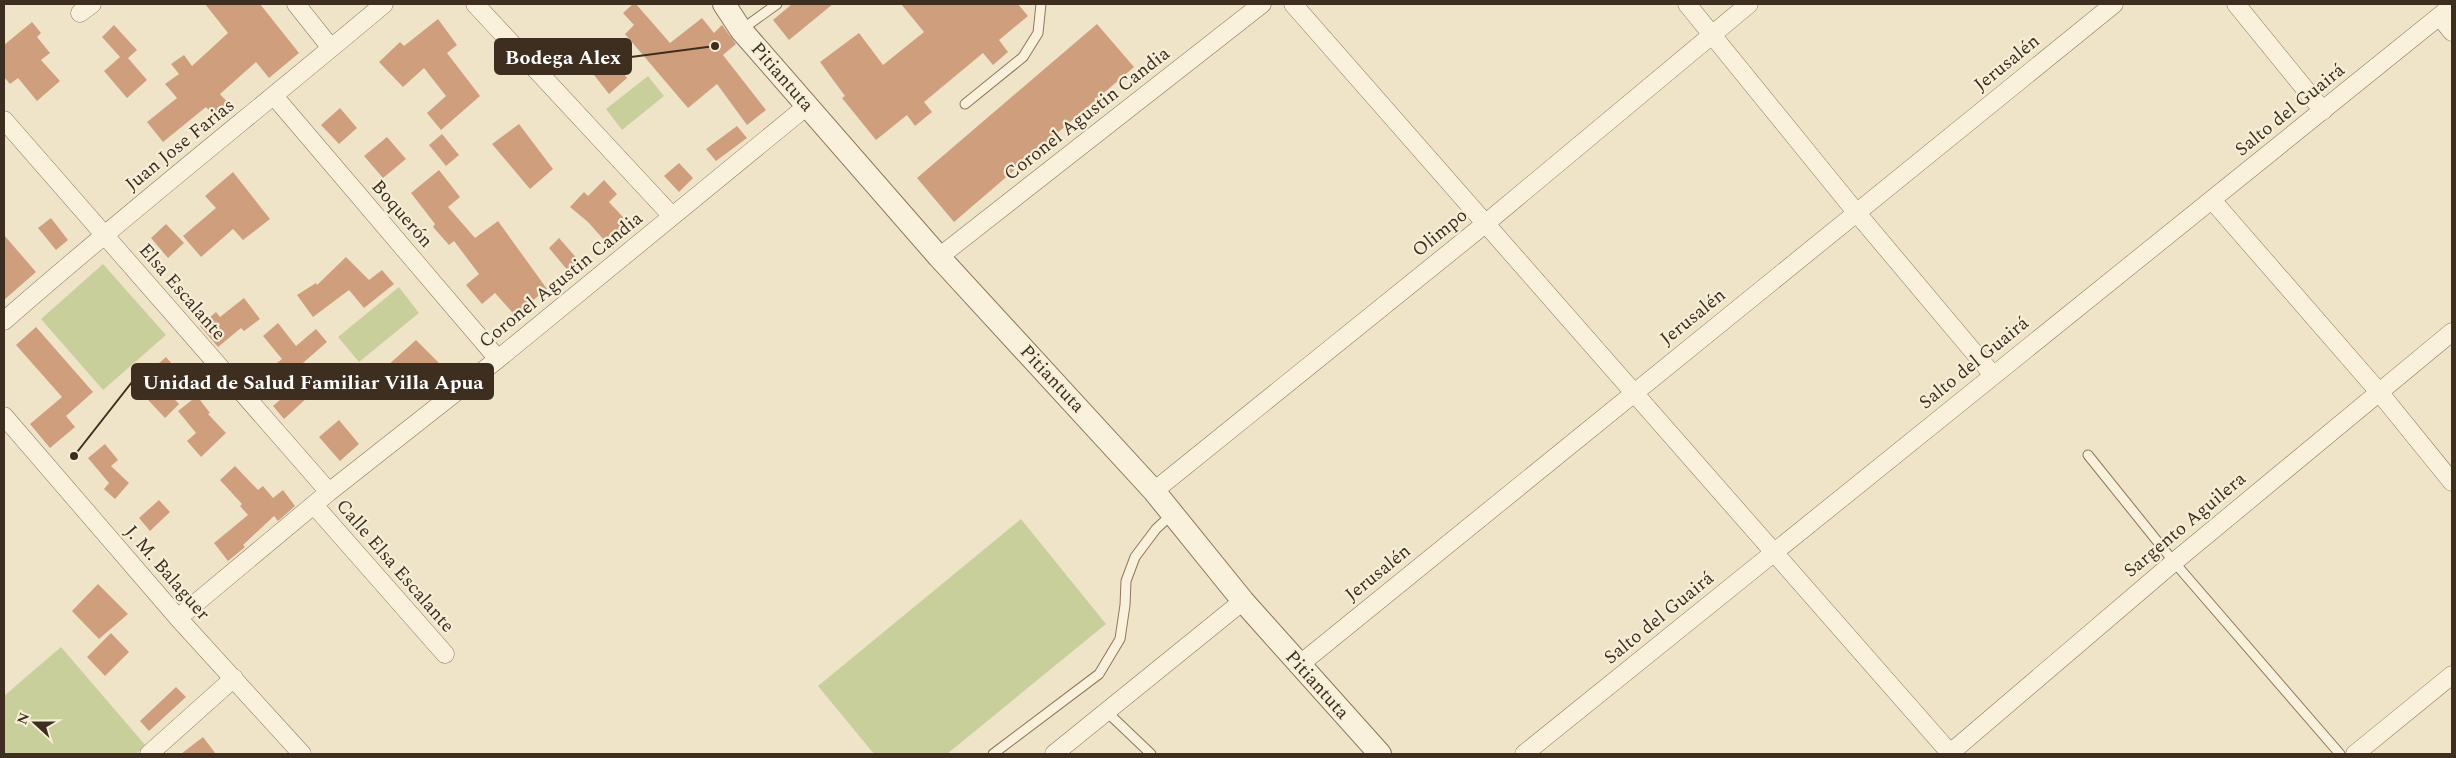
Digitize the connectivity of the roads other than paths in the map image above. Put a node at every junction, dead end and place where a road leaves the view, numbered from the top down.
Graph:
1 (296, 4) edge
2 (384, 4) edge
3 (475, 4) edge
4 (724, 4) edge
5 (777, 4) edge
6 (1041, 4) edge
7 (1262, 4) edge
8 (1293, 4) edge
9 (1686, 4) edge
10 (1748, 4) edge
11 (2114, 4) edge
12 (2236, 4) edge
13 (2446, 12) edge
14 (741, 30) junction
15 (2452, 32) edge
16 (1713, 35) junction
17 (331, 48) junction
18 (274, 96) junction
19 (965, 104) dead end
20 (807, 106) junction
21 (2322, 111) junction
22 (4, 120) edge
23 (2212, 200) junction
24 (1856, 212) junction
25 (672, 216) junction
26 (1485, 224) junction
27 (102, 234) junction
28 (939, 257) junction
29 (4, 320) edge
30 (2452, 332) edge
31 (498, 359) junction
32 (1993, 375) junction
33 (1634, 392) junction
34 (2379, 392) junction
35 (4, 416) edge
36 (2088, 455) dead end
37 (2452, 482) edge
38 (1154, 491) junction
39 (329, 492) junction
40 (314, 505) junction
41 (1172, 514) junction
42 (1775, 552) junction
43 (2174, 562) junction
44 (1243, 601) junction
45 (178, 618) junction
46 (444, 654) dead end
47 (1299, 665) junction
48 (2452, 675) edge
49 (234, 678) junction
50 (1106, 712) junction
51 (150, 754) edge
52 (302, 754) edge
53 (993, 754) edge
54 (1054, 754) edge
55 (1151, 754) edge
56 (1380, 754) edge
57 (1524, 754) edge
58 (1949, 754) edge
59 (2340, 754) edge
60 (2355, 754) edge

1 - 17 street
2 - 17 street, Juan Jose Farias
3 - 25 street
4 - 14 street, Pitiantuta
5 - 14 lane
6 - 19 lane
7 - 28 street, Coronel Agustin Candia
8 - 26 street
9 - 16 street
10 - 16 street, Olimpo
11 - 24 street, Jerusalén
12 - 21 street
13 - 15 street
13 - 21 street, Salto del Guairá
14 - 20 street, Pitiantuta
16 - 24 street
16 - 26 street, Olimpo
17 - 18 street, Juan Jose Farias
18 - 27 street, Juan Jose Farias
18 - 31 street, Boquerón
20 - 25 street, Coronel Agustin Candia
20 - 28 street, Pitiantuta
21 - 23 street, Salto del Guairá
22 - 27 street, Elsa Escalante
23 - 32 street, Salto del Guairá
23 - 34 street
24 - 32 street
24 - 33 street, Jerusalén
25 - 31 street, Coronel Agustin Candia
26 - 33 street
26 - 38 street, Olimpo
27 - 29 street, Juan Jose Farias
27 - 39 street, Elsa Escalante
28 - 38 street, Pitiantuta
30 - 34 street, Sargento Aguilera
31 - 39 street, Coronel Agustin Candia
32 - 42 street, Salto del Guairá
33 - 42 street
33 - 47 street, Jerusalén
34 - 37 street
34 - 43 street, Sargento Aguilera
35 - 45 street, J. M. Balaguer
36 - 43 lane
38 - 41 street, Pitiantuta
39 - 40 street, Coronel Agustin Candia
40 - 45 street, Coronel Agustin Candia
40 - 46 street, Calle Elsa Escalante
41 - 44 street, Pitiantuta
41 - 53 lane
42 - 57 street, Salto del Guairá
42 - 58 street
43 - 58 street, Sargento Aguilera
43 - 59 lane
44 - 47 street, Pitiantuta
44 - 50 street
45 - 49 street, J. M. Balaguer
47 - 56 street, Pitiantuta
48 - 60 street
49 - 51 street
49 - 52 street, J. M. Balaguer
50 - 54 street
50 - 55 lane

